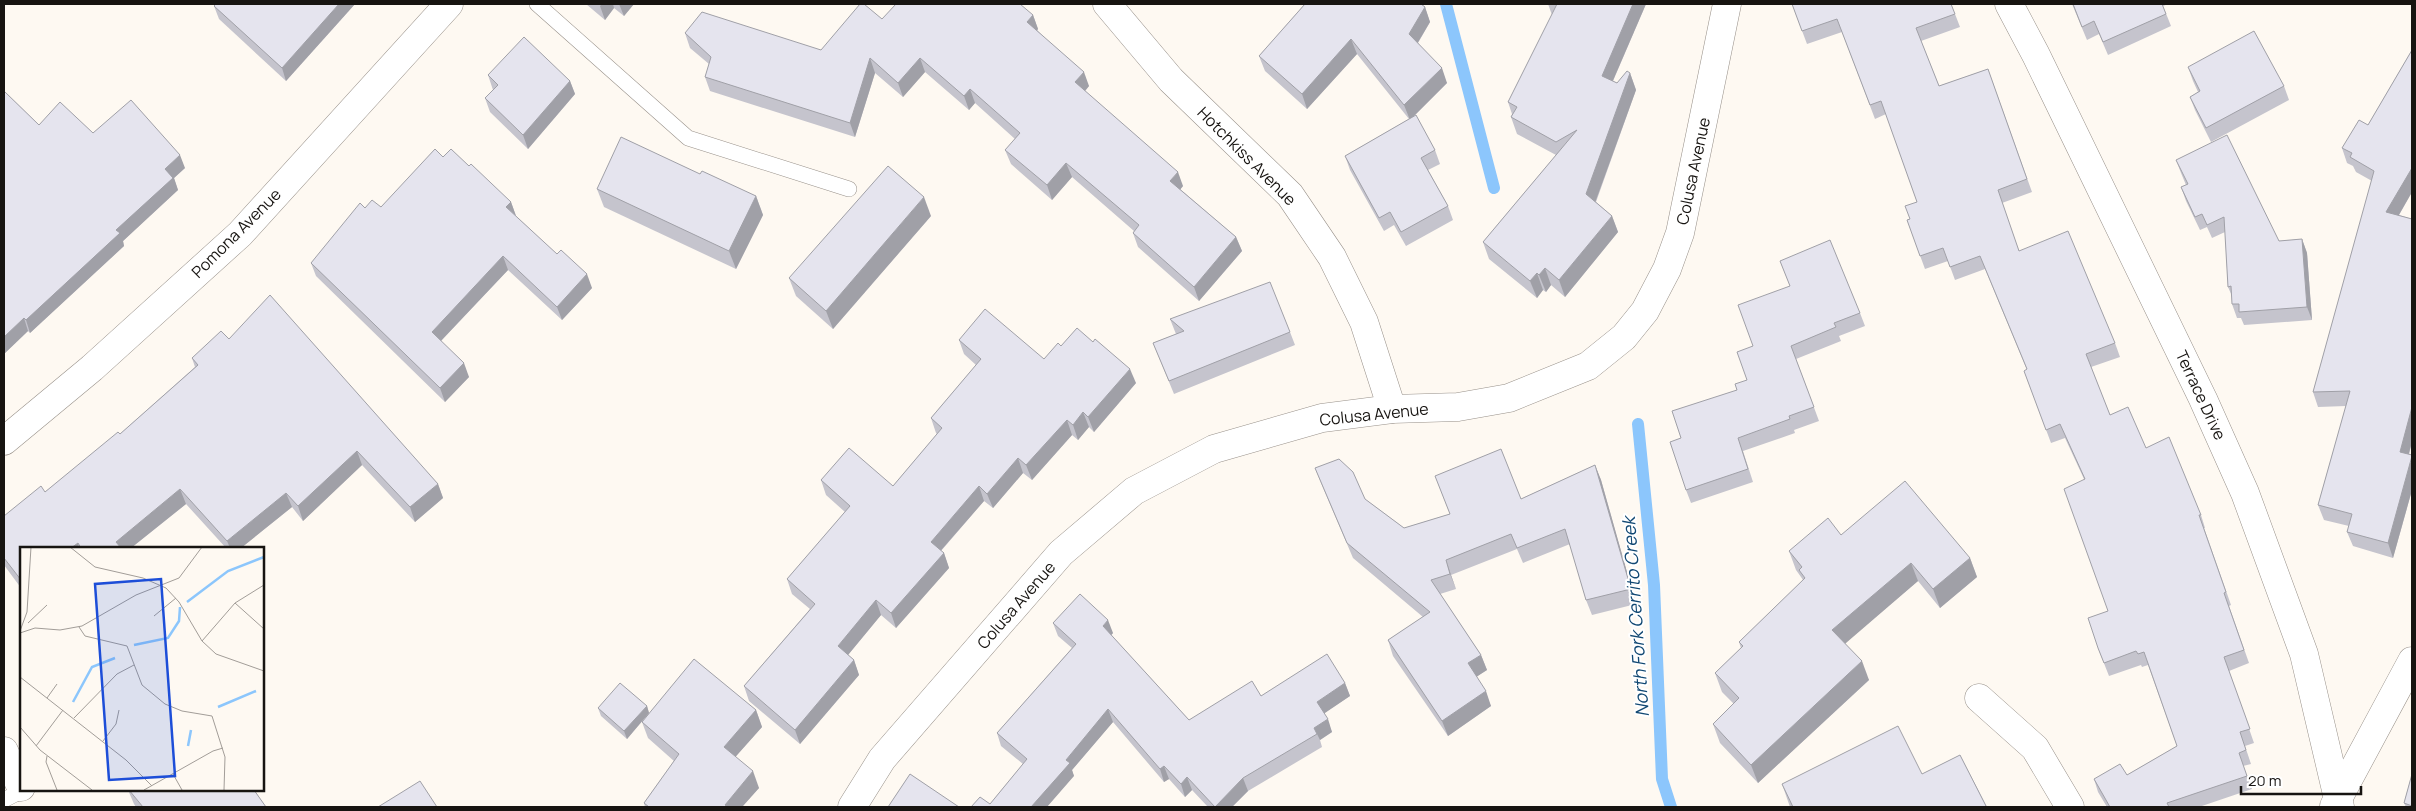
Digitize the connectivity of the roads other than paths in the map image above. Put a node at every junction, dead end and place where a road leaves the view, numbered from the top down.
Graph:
1 (449, 4) edge
2 (537, 4) edge
3 (1107, 4) edge
4 (1727, 4) edge
5 (2009, 4) edge
6 (849, 189) dead end
7 (1392, 409) junction
8 (4, 441) edge
9 (2412, 661) edge
10 (1978, 698) dead end
11 (4, 751) edge
12 (20, 785) edge
13 (20, 790) edge
14 (23, 791) edge
15 (4, 800) edge
16 (2337, 804) edge
17 (31, 807) edge
18 (852, 807) edge
19 (2070, 807) edge

1 - 8 street, Pomona Avenue
2 - 6 lane
3 - 7 street, Hotchkiss Avenue
4 - 7 street, Colusa Avenue
5 - 16 street, Terrace Drive
7 - 18 street, Colusa Avenue
9 - 16 street
10 - 19 street
11 - 12 street
13 - 15 lane
14 - 17 street

